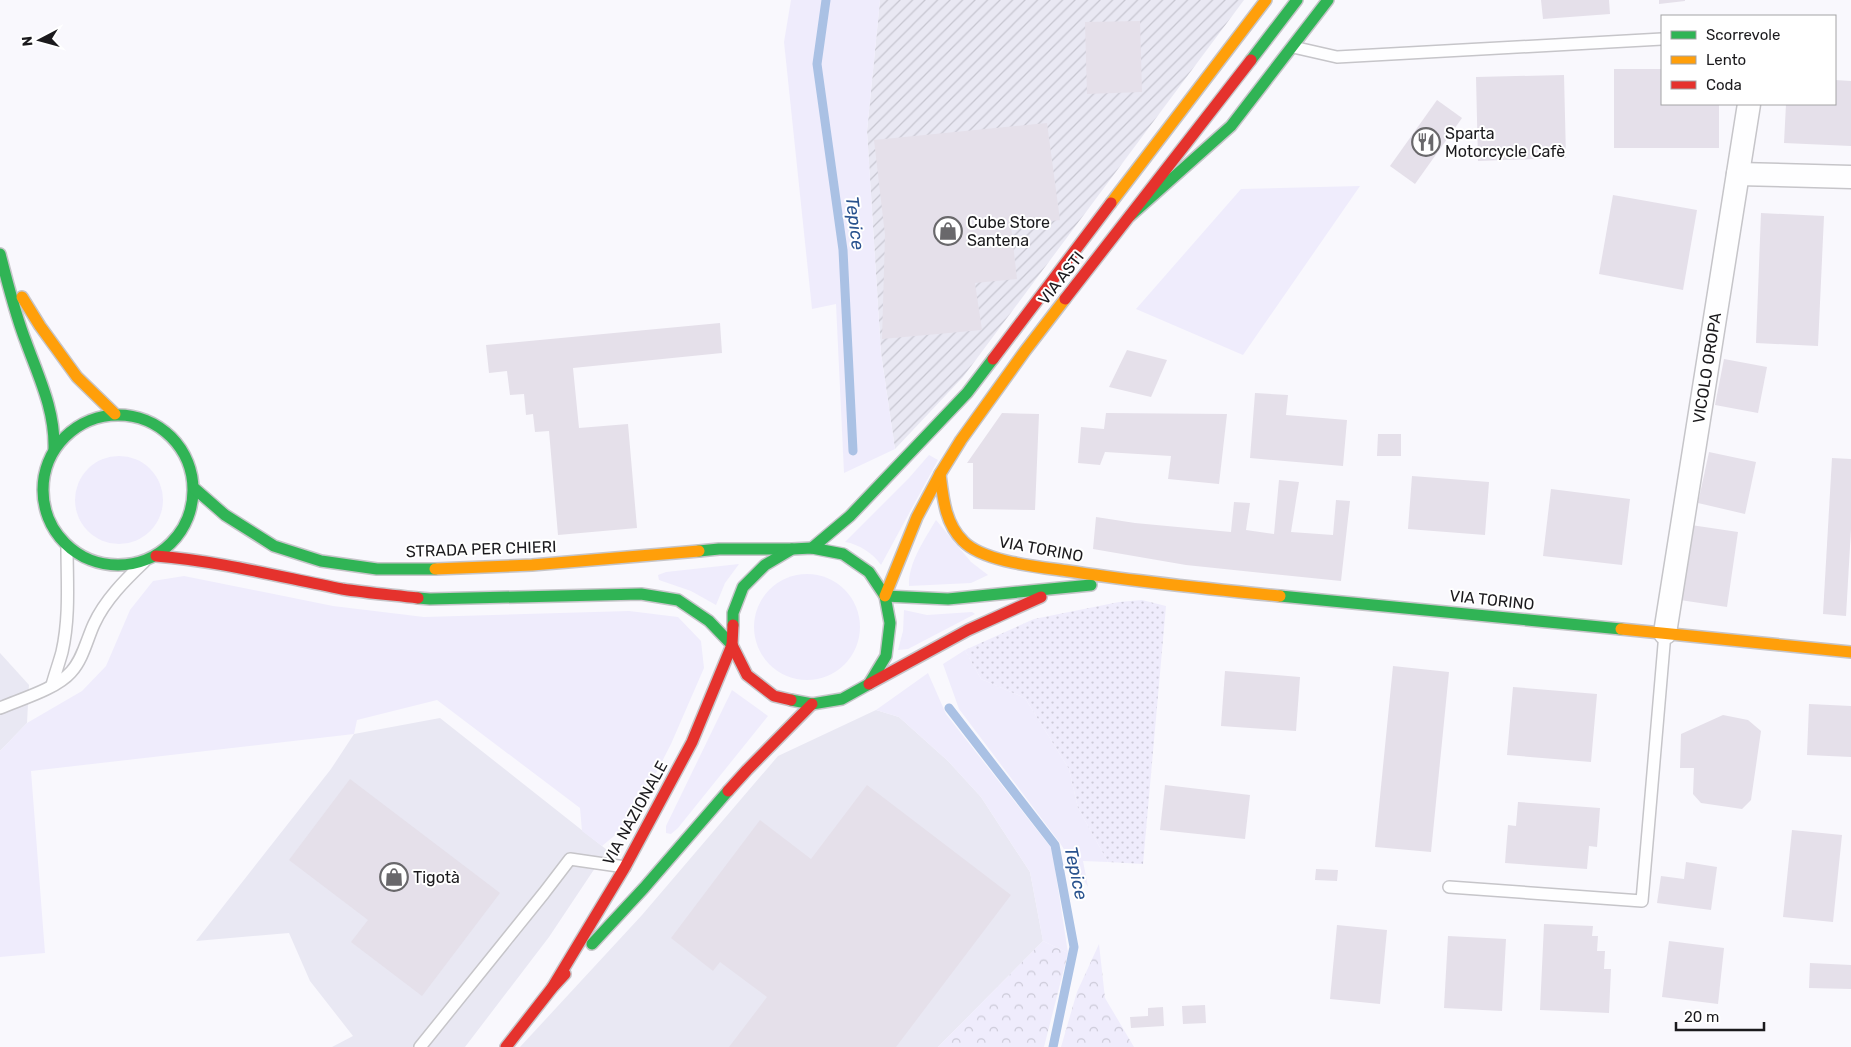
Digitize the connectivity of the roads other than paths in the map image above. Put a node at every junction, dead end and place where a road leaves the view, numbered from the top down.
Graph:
1 (1266, 0) edge
2 (1297, 0) edge
3 (1328, 0) edge
4 (1661, 39) edge
5 (1280, 42) junction
6 (1749, 105) edge
7 (1738, 174) junction
8 (1851, 177) edge
9 (1130, 216) junction
10 (0, 254) edge
11 (3, 266) junction
12 (115, 414) junction
13 (54, 449) junction
14 (940, 474) junction
15 (194, 488) junction
16 (67, 546) junction
17 (812, 548) junction
18 (792, 549) junction
19 (156, 556) junction
20 (144, 562) junction
21 (1131, 581) junction
22 (1060, 588) junction
23 (885, 596) junction
24 (1665, 633) junction
25 (732, 646) junction
26 (1851, 652) edge
27 (869, 684) junction
28 (52, 686) junction
29 (812, 704) junction
30 (0, 708) edge
31 (625, 867) junction
32 (1449, 888) dead end
33 (552, 988) junction
34 (420, 1047) edge
35 (506, 1047) edge

1 - 17 main road, VIA ASTI
2 - 5 main road, VIA ASTI
3 - 5 main road
4 - 5 lane
5 - 9 main road, VIA ASTI
5 - 9 main road
6 - 7 street, VICOLO OROPA
7 - 8 street
7 - 24 street, VICOLO OROPA
9 - 14 main road, VIA ASTI
10 - 11 main road
11 - 12 main road
11 - 13 main road
12 - 13 main road
12 - 15 main road
13 - 16 main road
14 - 21 main road, VIA TORINO
14 - 23 main road, VIA ASTI
15 - 18 main road, STRADA PER CHIERI
15 - 19 main road
16 - 20 main road
16 - 28 lane
17 - 18 main road, VIA NAZIONALE
17 - 23 main road, VIA NAZIONALE
18 - 25 main road, VIA NAZIONALE
19 - 20 main road
19 - 25 main road
20 - 28 lane
21 - 22 main road, VIA TORINO
21 - 24 main road, VIA TORINO
22 - 23 main road, VIA TORINO
22 - 27 main road, VIA TORINO
23 - 27 main road, VIA NAZIONALE
24 - 26 main road, VIA TORINO
24 - 32 lane
25 - 29 main road, VIA NAZIONALE
25 - 31 main road, VIA NAZIONALE
27 - 29 main road, VIA NAZIONALE
28 - 30 lane
29 - 33 main road, VIA NAZIONALE
31 - 33 main road, VIA NAZIONALE
31 - 34 lane
33 - 35 main road, VIA NAZIONALE

